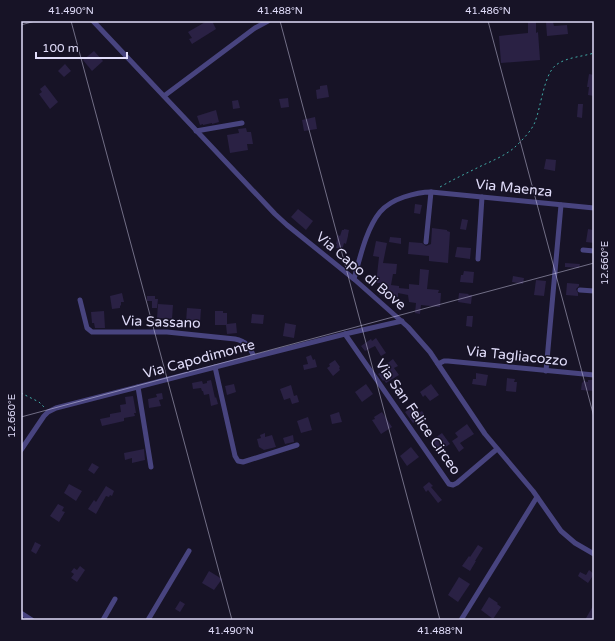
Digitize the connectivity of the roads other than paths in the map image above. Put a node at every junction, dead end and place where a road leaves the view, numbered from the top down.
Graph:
1 (93, 21) edge
2 (268, 21) edge
3 (164, 96) junction
4 (242, 123) dead end
5 (196, 131) junction
6 (431, 192) junction
7 (482, 197) junction
8 (562, 205) junction
9 (594, 208) edge
10 (426, 242) dead end
11 (583, 250) dead end
12 (594, 251) edge
13 (478, 259) dead end
14 (354, 279) junction
15 (580, 290) dead end
16 (594, 291) edge
17 (80, 300) dead end
18 (402, 322) junction
19 (345, 334) junction
20 (254, 357) junction
21 (438, 364) junction
22 (215, 367) junction
23 (546, 371) junction
24 (594, 375) edge
25 (138, 387) junction
26 (298, 445) dead end
27 (497, 449) junction
28 (21, 450) edge
29 (151, 467) dead end
30 (537, 497) junction
31 (189, 551) dead end
32 (594, 554) edge
33 (115, 599) dead end
34 (21, 613) edge
35 (32, 620) edge
36 (103, 620) edge
37 (148, 620) edge
38 (461, 620) edge

1 - 3 street, Via Capo di Bove
2 - 3 street
3 - 5 street, Via Capo di Bove
4 - 5 street
5 - 14 street, Via Capo di Bove
6 - 7 street, Via Maenza
6 - 10 street
6 - 14 street, Via Maenza
7 - 8 street, Via Maenza
7 - 13 street
8 - 9 street, Via Maenza
8 - 23 street
11 - 12 street
14 - 18 street, Via Capo di Bove
15 - 16 street
17 - 20 street, Via Sassano
18 - 19 street, Via Capodimonte
18 - 21 street, Via Capo di Bove
19 - 20 street, Via Capodimonte
19 - 27 street, Via San Felice Circeo
20 - 22 street, Via Capodimonte
21 - 23 street, Via Tagliacozzo
21 - 27 street, Via Capo di Bove
22 - 25 street, Via Capodimonte
22 - 26 street
23 - 24 street, Via Tagliacozzo
25 - 28 street, Via Capodimonte
25 - 29 street
27 - 30 street, Via Capo di Bove
30 - 32 street, Via Capo di Bove
30 - 38 street
31 - 37 street
33 - 36 street
34 - 35 street

